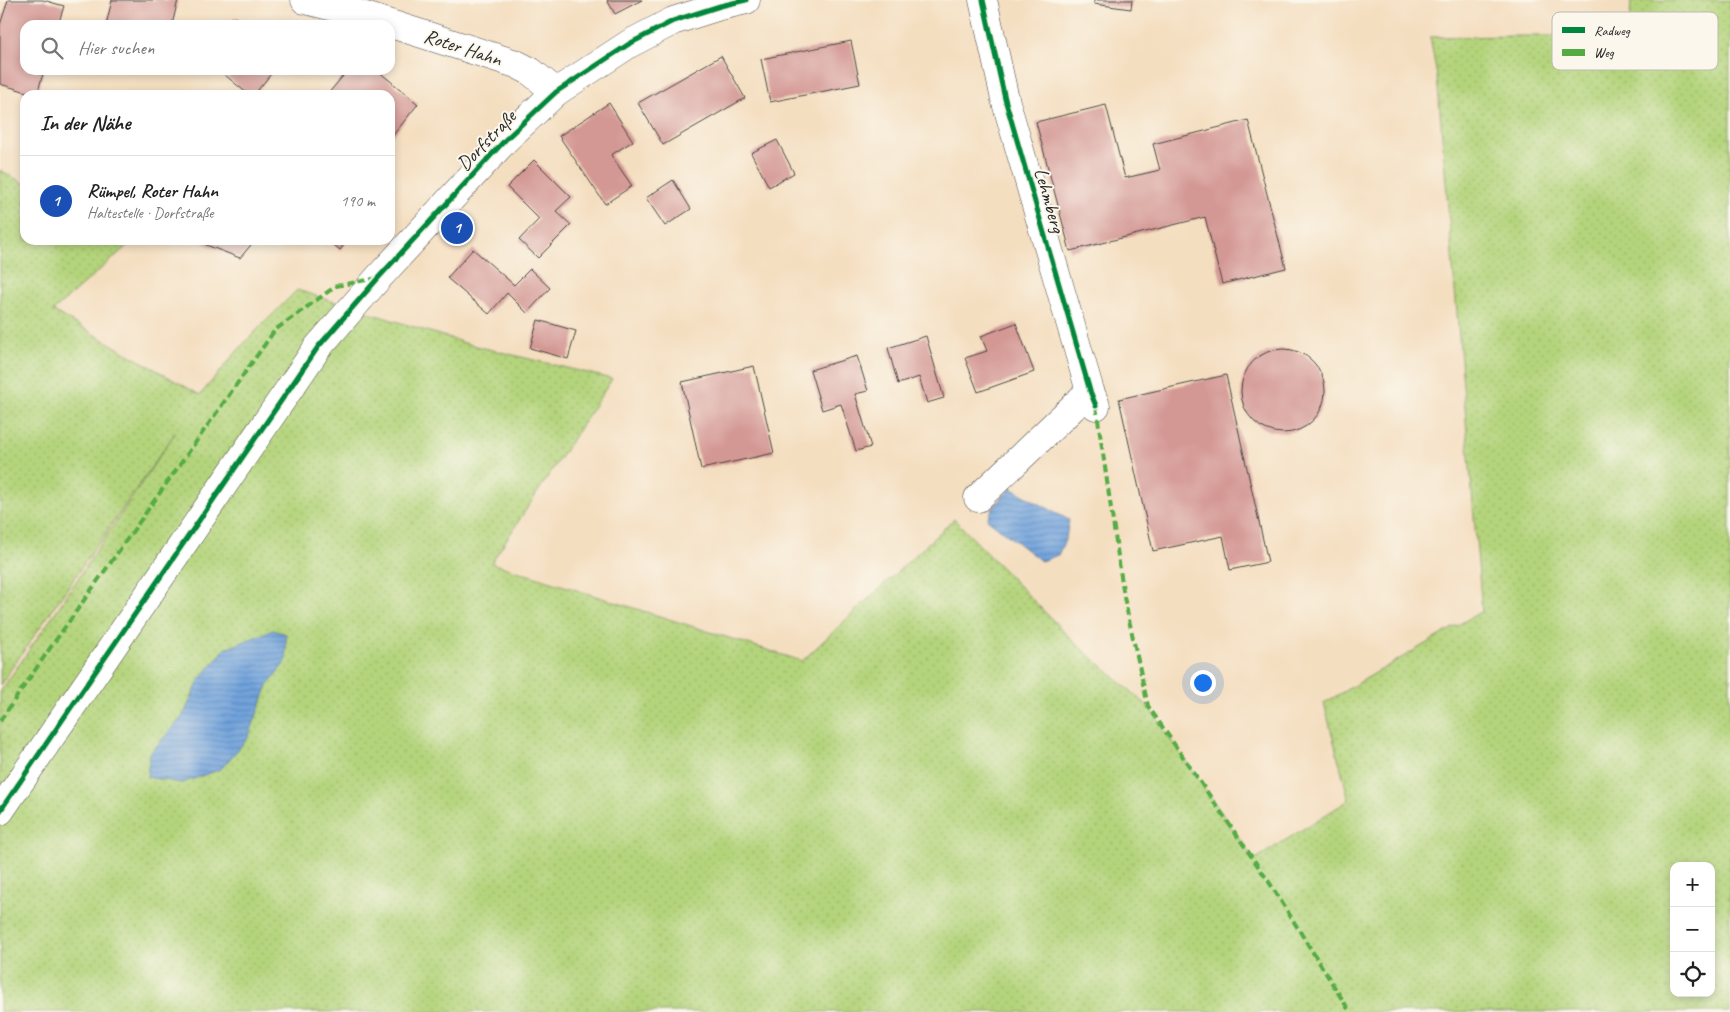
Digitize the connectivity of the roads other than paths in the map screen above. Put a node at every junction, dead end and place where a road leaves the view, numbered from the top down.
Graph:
1 (305, 0) edge
2 (746, 0) edge
3 (983, 0) edge
4 (353, 6) edge
5 (392, 20) edge
6 (395, 21) edge
7 (556, 92) junction
8 (978, 498) dead end
9 (0, 811) edge

1 - 4 street, Roter Hahn
2 - 7 street, Dorfstraße
3 - 8 street, Lehmberg
4 - 5 street, Roter Hahn
6 - 7 street, Roter Hahn
7 - 9 street, Dorfstraße

